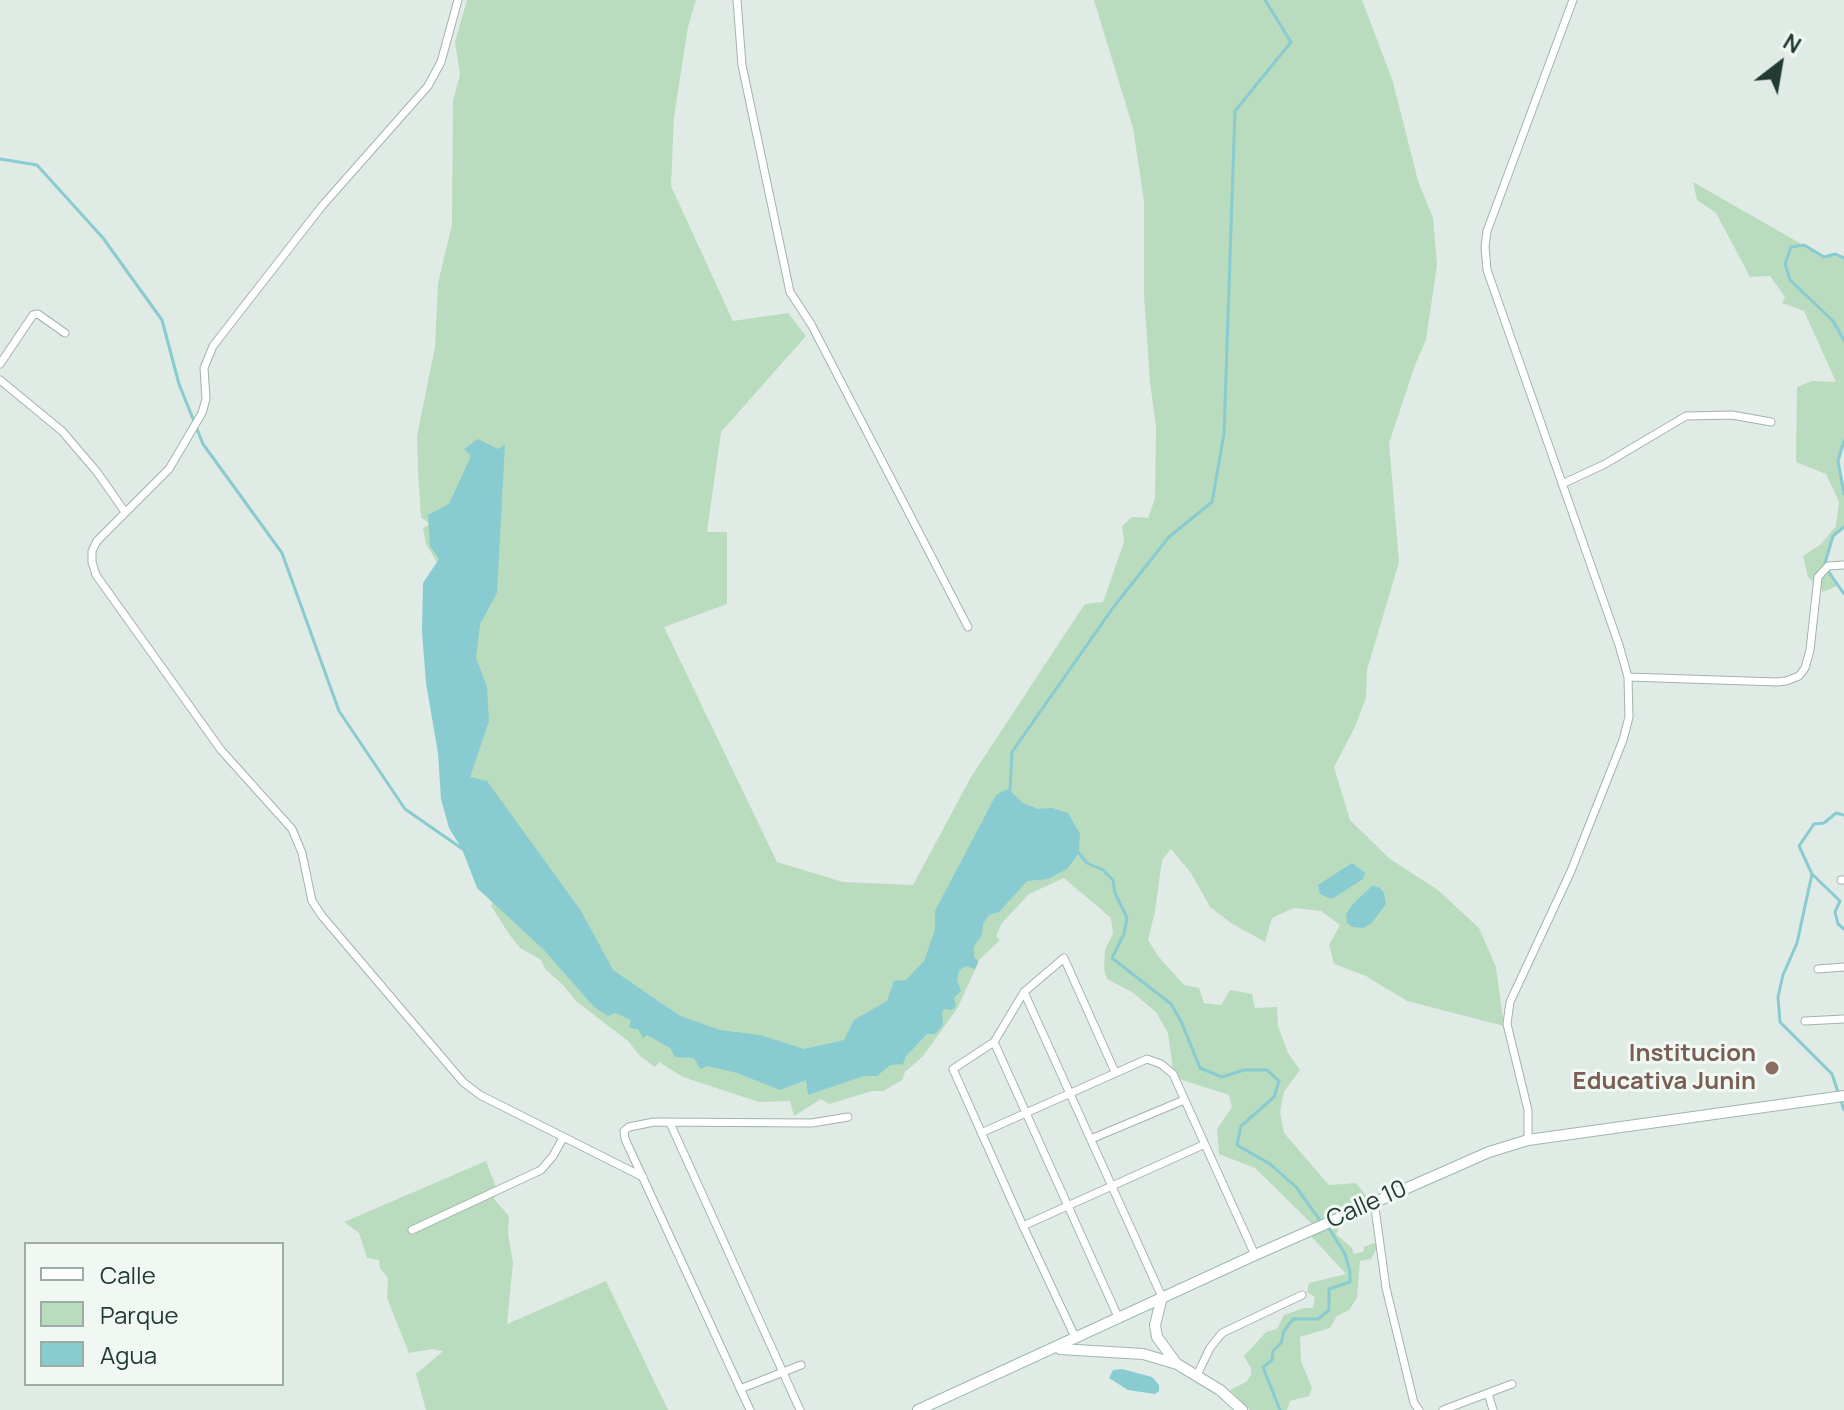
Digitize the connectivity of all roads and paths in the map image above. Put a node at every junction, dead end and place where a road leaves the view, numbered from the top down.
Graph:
1 (458, 0) edge
2 (737, 0) edge
3 (1573, 0) edge
4 (65, 333) dead end
5 (0, 364) edge
6 (0, 380) edge
7 (1771, 422) dead end
8 (1562, 484) junction
9 (125, 512) junction
10 (1844, 565) edge
11 (968, 627) dead end
12 (1628, 677) junction
13 (1844, 967) edge
14 (1818, 969) dead end
15 (1024, 992) junction
16 (1844, 1019) edge
17 (1805, 1021) dead end
18 (994, 1042) junction
19 (1115, 1072) junction
20 (1070, 1092) junction
21 (1841, 1097) edge
22 (1184, 1100) junction
23 (1026, 1112) junction
24 (848, 1117) dead end
25 (670, 1123) junction
26 (981, 1133) junction
27 (563, 1138) junction
28 (1091, 1139) junction
29 (1528, 1140) junction
30 (1203, 1145) junction
31 (643, 1177) junction
32 (1112, 1186) junction
33 (1374, 1201) junction
34 (1068, 1206) junction
35 (1023, 1226) junction
36 (412, 1230) dead end
37 (1255, 1255) junction
38 (1302, 1295) dead end
39 (1162, 1297) junction
40 (1119, 1319) junction
41 (1076, 1339) junction
42 (1054, 1348) junction
43 (1177, 1364) junction
44 (801, 1365) dead end
45 (783, 1372) junction
46 (1197, 1375) junction
47 (1512, 1384) dead end
48 (740, 1389) junction
49 (1488, 1393) junction
50 (750, 1410) edge
51 (800, 1410) edge
52 (918, 1410) edge
53 (1242, 1410) edge
54 (1419, 1410) edge
55 (1446, 1410) edge
56 (1493, 1410) edge

1 - 9 street
2 - 11 street
3 - 8 street
4 - 5 street
6 - 9 street
7 - 8 street
8 - 12 street
9 - 27 street
10 - 12 street
12 - 29 street
13 - 14 street
15 - 18 street
15 - 19 street
15 - 20 street
16 - 17 street
18 - 23 street
18 - 26 street
19 - 20 street
19 - 22 street
20 - 23 street
20 - 28 street
21 - 29 main road, Calle 10
22 - 28 street
22 - 30 street
23 - 26 street
23 - 34 street
24 - 25 street
25 - 31 street
25 - 45 street
26 - 35 street
27 - 31 street
27 - 36 street
28 - 32 street
29 - 33 main road, Calle 10
30 - 32 street
30 - 37 street
31 - 48 street
32 - 34 street
32 - 39 street
33 - 37 main road, Calle 10
33 - 54 street
34 - 35 street
34 - 40 street
35 - 41 street
37 - 39 main road, Calle 10
38 - 46 street
39 - 40 main road, Calle 10
39 - 43 main road
40 - 41 main road, Calle 10
41 - 42 main road, Calle 10
42 - 43 main road
42 - 52 main road, Calle 10
43 - 46 main road
44 - 45 street
45 - 48 street
45 - 51 street
46 - 53 main road
47 - 49 street
48 - 50 street
49 - 55 street
49 - 56 street

